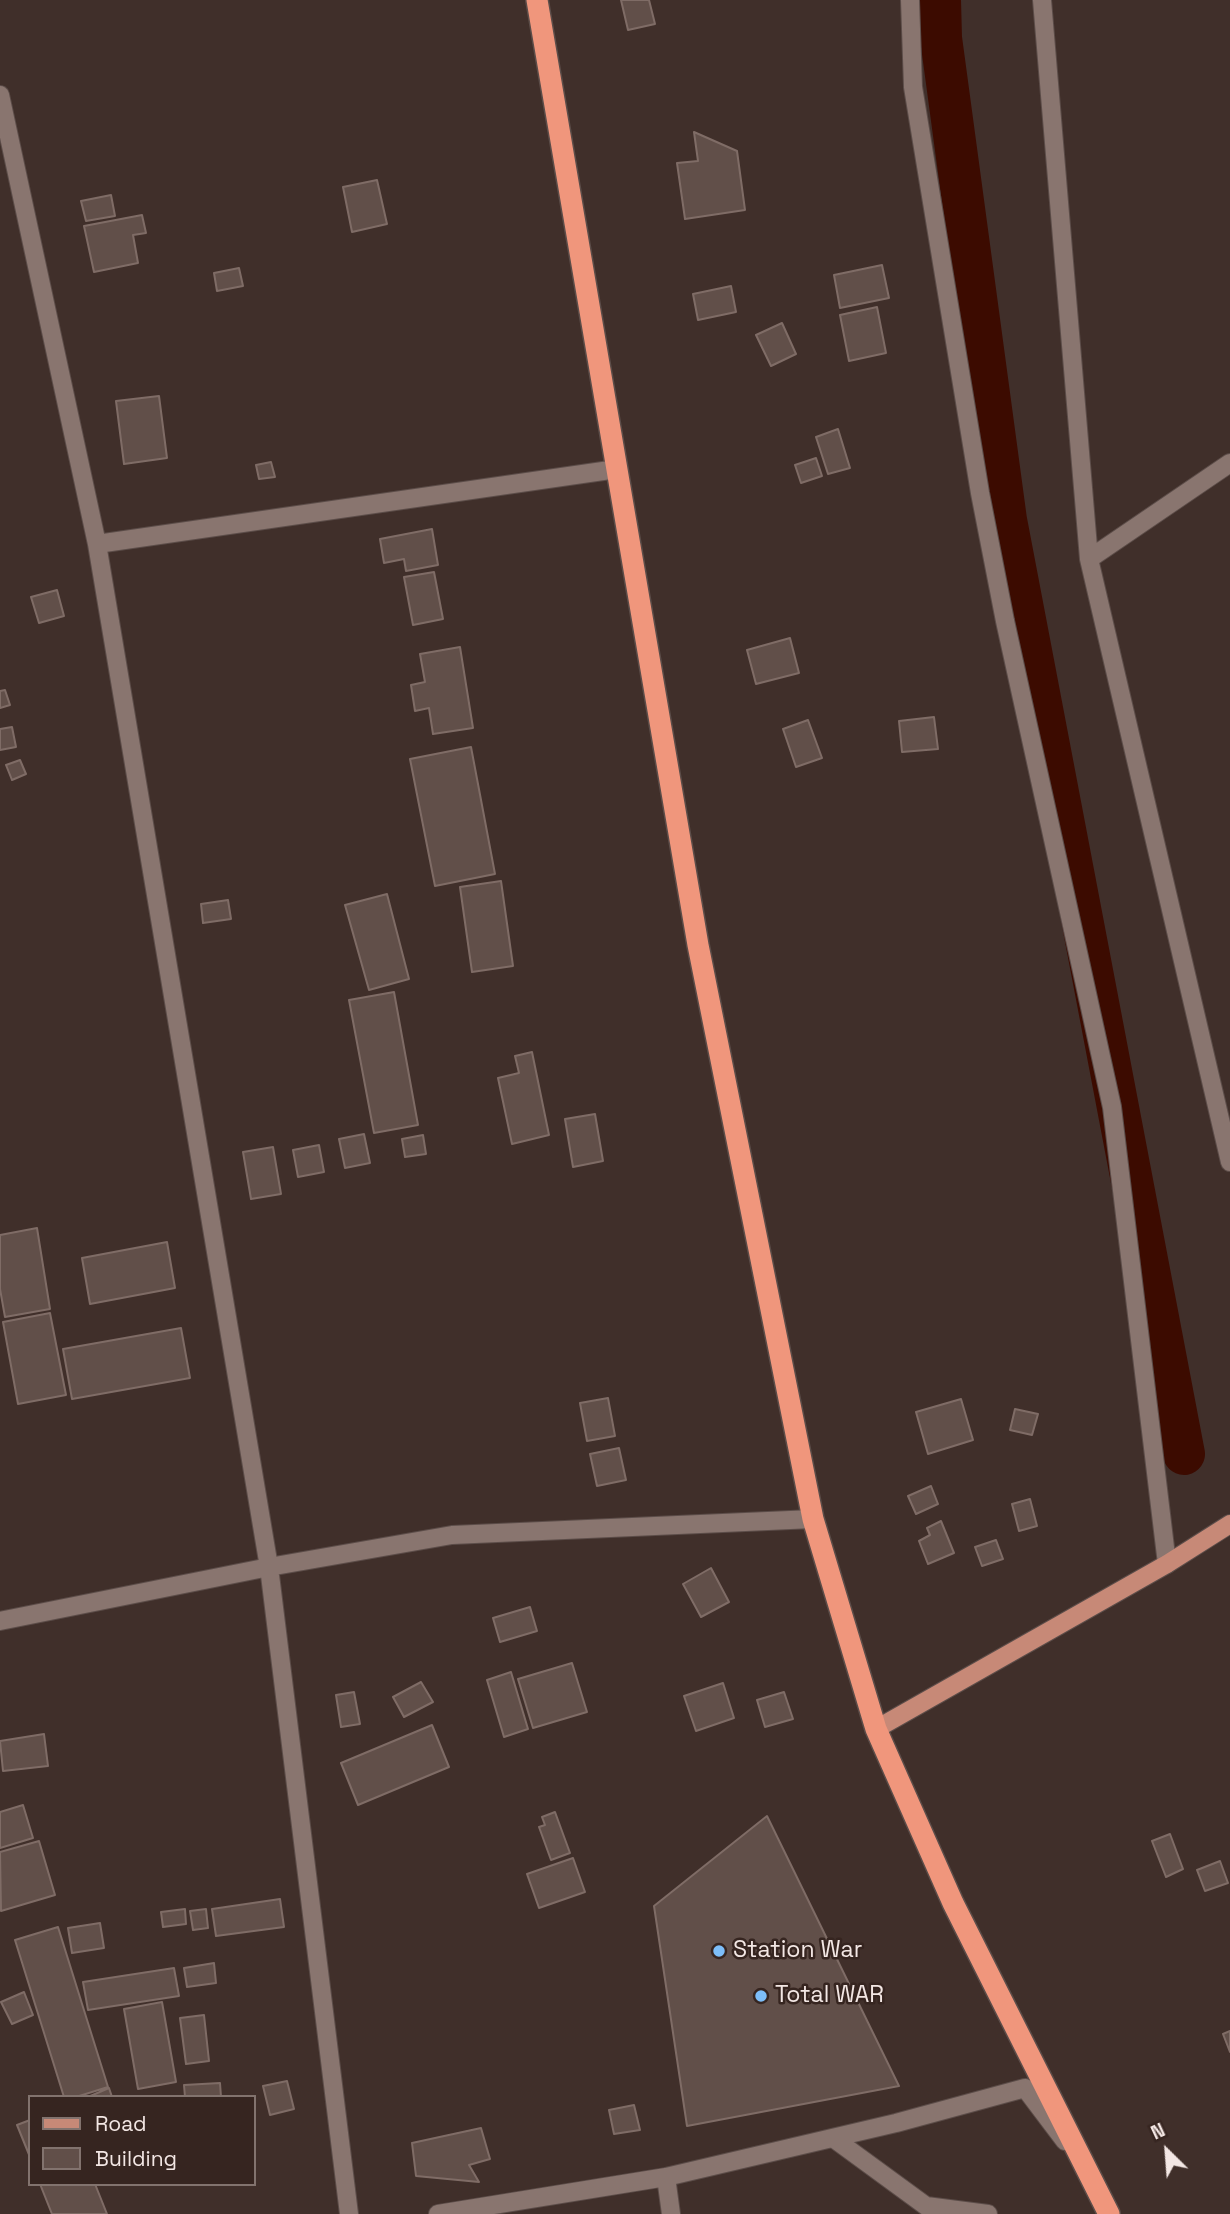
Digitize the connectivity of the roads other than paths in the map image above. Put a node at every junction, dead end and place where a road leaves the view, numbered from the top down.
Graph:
1 (537, 0) edge
2 (910, 0) edge
3 (1042, 0) edge
4 (0, 95) edge
5 (1230, 463) edge
6 (617, 469) junction
7 (97, 544) junction
8 (1089, 559) junction
9 (1230, 1163) edge
10 (813, 1519) junction
11 (1230, 1524) edge
12 (1167, 1563) junction
13 (270, 1567) junction
14 (0, 1621) edge
15 (876, 1729) junction
16 (833, 2138) junction
17 (1086, 2169) junction
18 (666, 2177) junction
19 (349, 2214) edge
20 (438, 2214) edge
21 (671, 2214) edge
22 (988, 2214) edge
23 (1109, 2214) edge

1 - 6 highway
2 - 12 street
3 - 8 street
4 - 7 street
5 - 8 street
6 - 7 street
6 - 10 highway
7 - 13 street
8 - 9 street
10 - 13 street
10 - 15 highway
11 - 12 main road
12 - 15 main road
13 - 14 street
13 - 19 street
15 - 17 highway
16 - 17 street
16 - 18 street
16 - 22 street
17 - 23 highway
18 - 20 street
18 - 21 street

